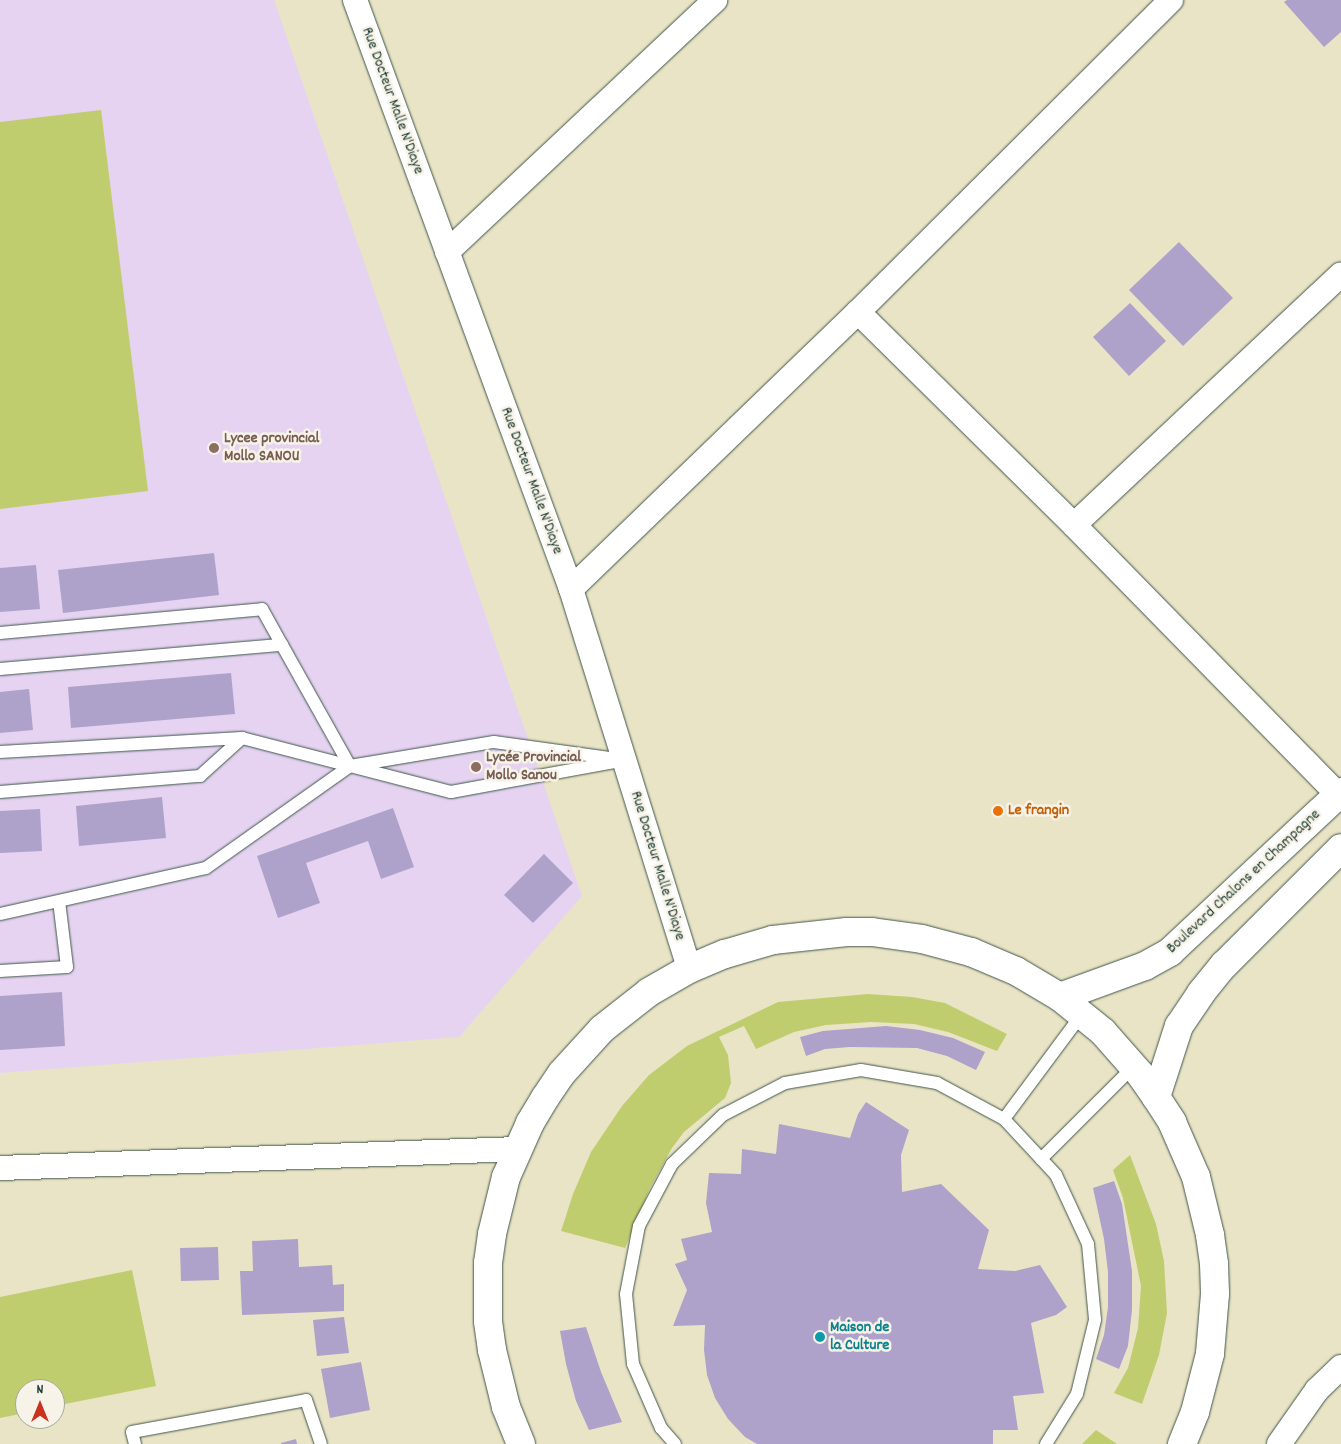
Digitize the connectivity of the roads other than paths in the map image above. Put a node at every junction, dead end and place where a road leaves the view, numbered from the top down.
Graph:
1 (355, 0) edge
2 (715, 0) edge
3 (1171, 0) edge
4 (447, 252) junction
5 (1341, 274) edge
6 (858, 312) junction
7 (1074, 524) junction
8 (571, 589) junction
9 (0, 633) edge
10 (282, 645) junction
11 (0, 669) edge
12 (242, 738) junction
13 (0, 752) edge
14 (624, 760) junction
15 (350, 766) junction
16 (0, 792) edge
17 (1340, 795) edge
18 (1341, 848) edge
19 (59, 901) junction
20 (0, 914) edge
21 (689, 968) junction
22 (0, 971) edge
23 (1060, 997) junction
24 (1082, 1014) junction
25 (1134, 1066) junction
26 (1156, 1097) junction
27 (1004, 1119) junction
28 (517, 1149) junction
29 (1041, 1159) junction
30 (0, 1168) edge
31 (1341, 1367) edge
32 (135, 1444) edge
33 (320, 1444) edge
34 (521, 1444) edge
35 (674, 1444) edge
36 (1046, 1444) edge
37 (1182, 1444) edge
38 (1279, 1444) edge

1 - 4 street, Rue Docteur Malle N'Diaye
2 - 4 street
3 - 6 street
4 - 8 street, Rue Docteur Malle N'Diaye
5 - 7 street
6 - 7 street
6 - 8 street
7 - 17 street
8 - 14 street, Rue Docteur Malle N'Diaye
9 - 10 lane
10 - 11 lane
10 - 15 lane
12 - 13 lane
12 - 15 lane
12 - 16 lane
14 - 15 lane
14 - 15 lane
14 - 21 street, Rue Docteur Malle N'Diaye
15 - 19 lane
17 - 23 main road, Boulevard Chalons en Champagne
18 - 26 main road
19 - 20 lane
19 - 22 lane
21 - 23 main road
21 - 28 main road
23 - 24 main road
24 - 25 main road
24 - 27 lane
25 - 26 main road
25 - 29 lane
26 - 37 main road
27 - 29 lane
27 - 35 lane
28 - 30 street
28 - 34 main road
29 - 36 lane
31 - 38 street
32 - 33 lane

